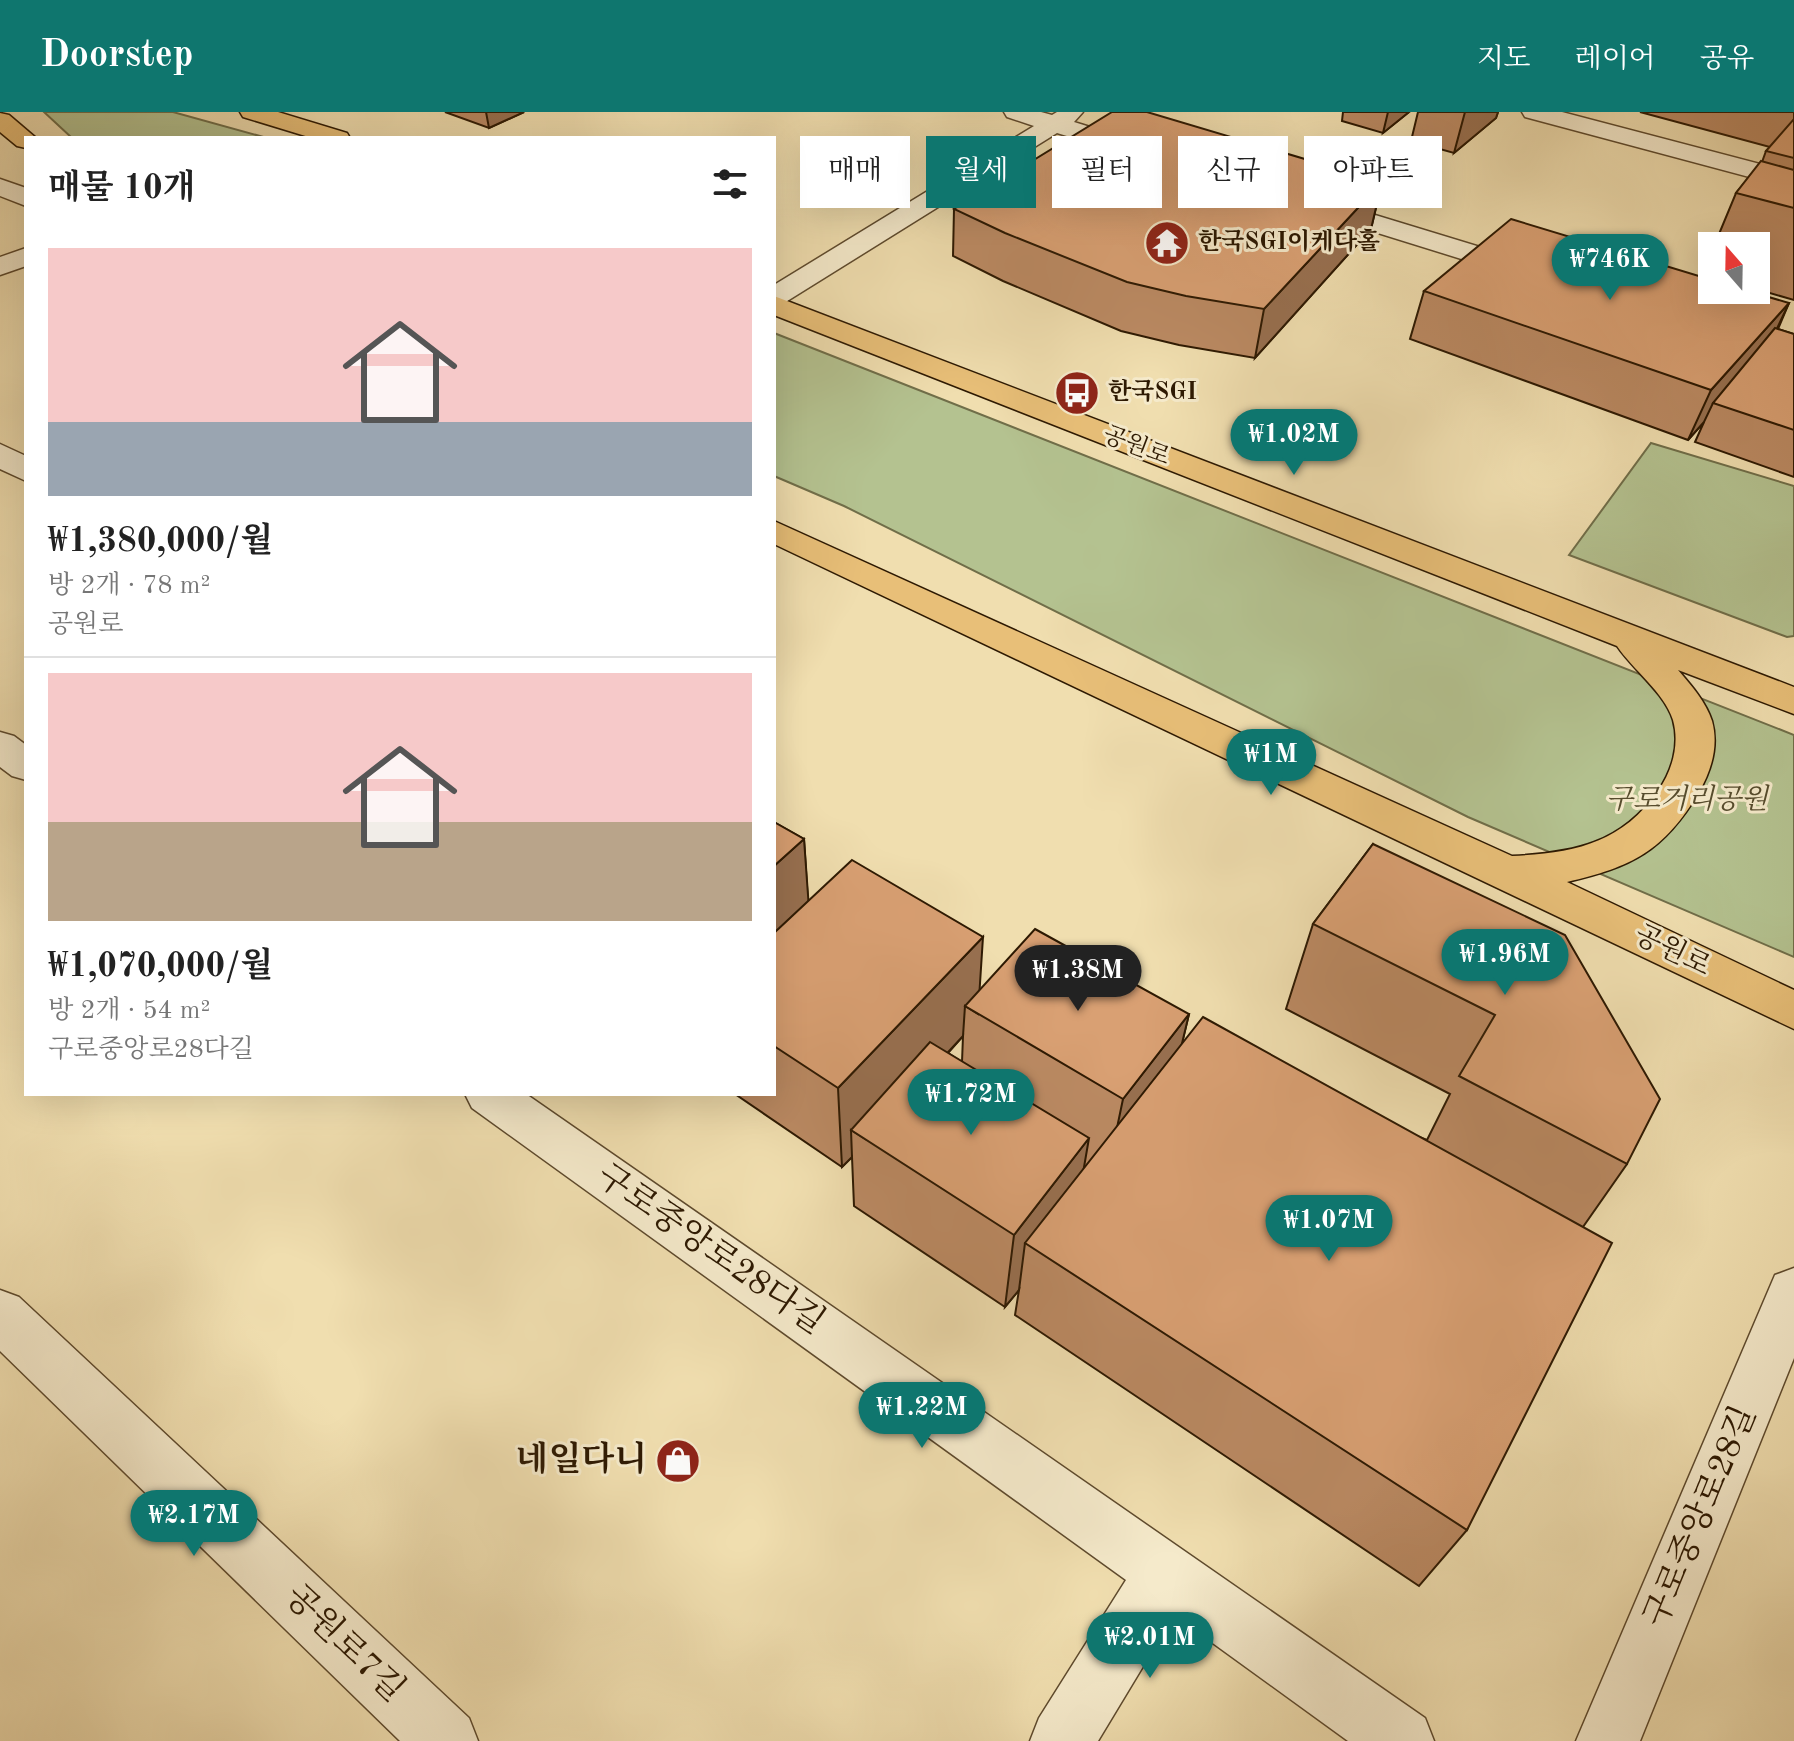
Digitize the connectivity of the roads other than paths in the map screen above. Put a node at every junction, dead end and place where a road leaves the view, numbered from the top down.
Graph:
1 (252, 112) edge
2 (1016, 112) edge
3 (1534, 112) edge
4 (1064, 118) edge
5 (0, 120) edge
6 (331, 136) edge
7 (1108, 136) edge
8 (24, 139) edge
9 (1794, 181) edge
10 (0, 187) edge
11 (24, 197) edge
12 (1296, 199) edge
13 (24, 257) edge
14 (0, 267) edge
15 (1553, 279) edge
16 (776, 296) edge
17 (776, 306) edge
18 (0, 454) edge
19 (24, 470) edge
20 (776, 532) edge
21 (1631, 640) junction
22 (1794, 701) edge
23 (0, 746) edge
24 (24, 764) edge
25 (24, 767) edge
26 (0, 783) edge
27 (1507, 872) junction
28 (1794, 1011) edge
29 (492, 1096) edge
30 (1794, 1292) edge
31 (0, 1315) edge
32 (1165, 1573) junction
33 (446, 1741) edge
34 (1062, 1741) edge
35 (1402, 1741) edge
36 (1608, 1741) edge

1 - 6 main road
2 - 4 street
3 - 9 street
4 - 7 street
4 - 16 street
5 - 8 main road
10 - 11 street
12 - 15 street
13 - 14 street
17 - 21 main road, 공원로
18 - 19 street
20 - 27 main road, 공원로
21 - 22 main road, 공원로
21 - 27 main road, 공원로
23 - 24 street
25 - 26 street
27 - 28 main road, 공원로
29 - 32 street, 구로중앙로28다길
30 - 36 street, 구로중앙로28길
31 - 33 street, 공원로7길
32 - 34 street
32 - 35 street, 구로중앙로28다길

